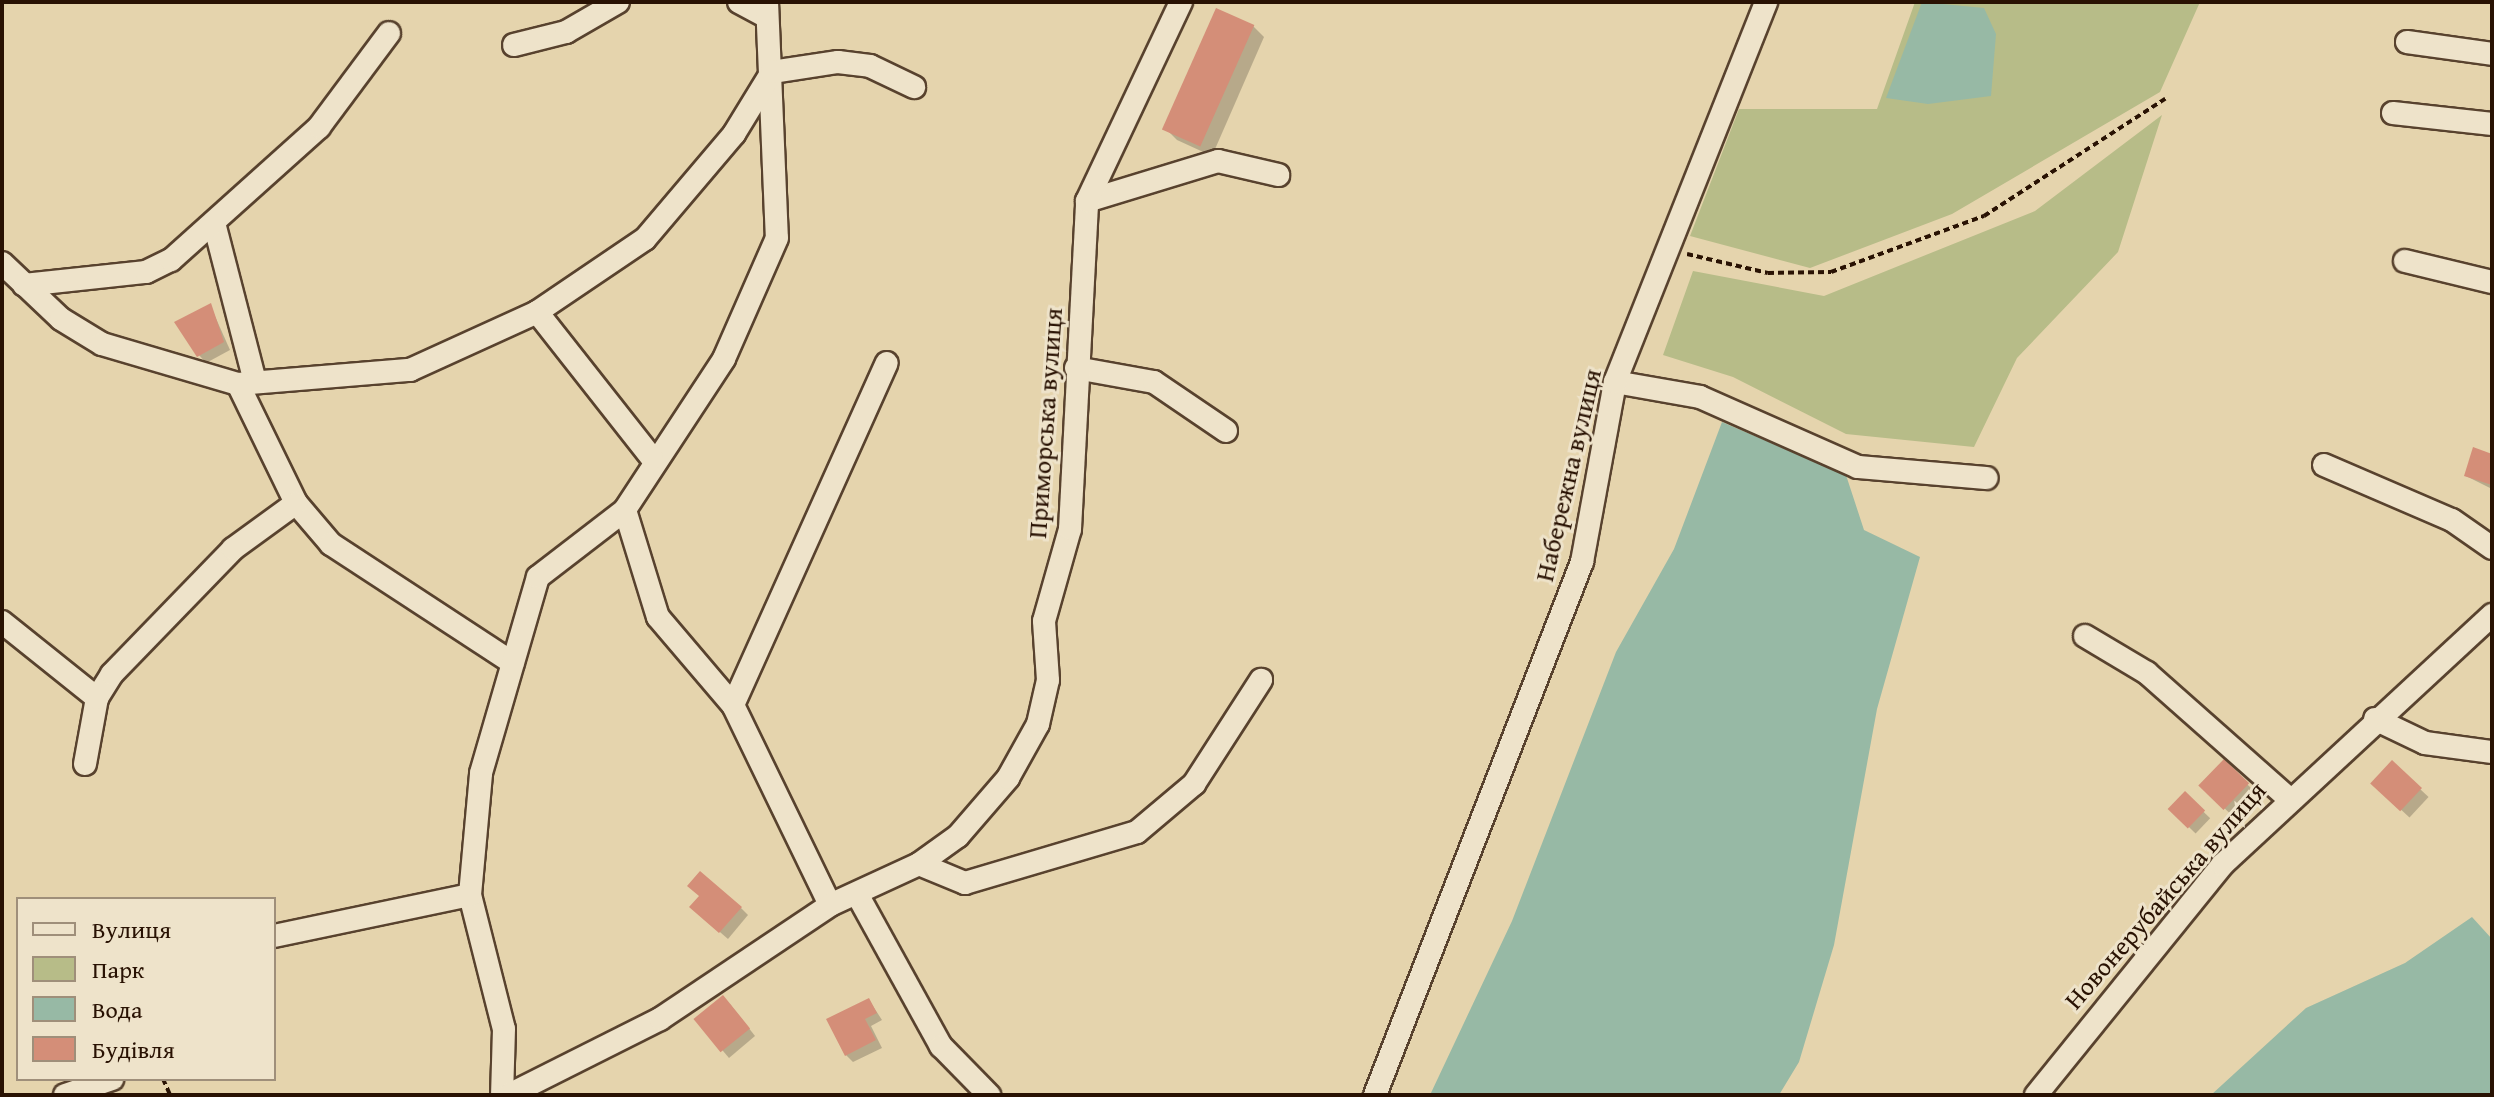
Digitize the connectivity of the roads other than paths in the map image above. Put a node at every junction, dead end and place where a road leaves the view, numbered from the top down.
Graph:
1 (618, 2) edge
2 (739, 2) edge
3 (1181, 2) edge
4 (1766, 2) edge
5 (765, 8) edge
6 (389, 33) dead end
7 (2407, 42) dead end
8 (514, 45) dead end
9 (2492, 54) edge
10 (772, 72) junction
11 (914, 87) dead end
12 (2393, 113) dead end
13 (2492, 124) edge
14 (1278, 175) dead end
15 (1087, 201) junction
16 (214, 223) junction
17 (2405, 261) dead end
18 (2, 263) edge
19 (2492, 282) edge
20 (24, 285) junction
21 (537, 312) junction
22 (887, 363) dead end
23 (1076, 368) junction
24 (1615, 382) junction
25 (247, 383) junction
26 (1226, 431) dead end
27 (652, 458) junction
28 (2324, 465) dead end
29 (1987, 478) dead end
30 (296, 503) junction
31 (625, 510) junction
32 (2492, 548) edge
33 (2492, 615) edge
34 (2, 622) edge
35 (2085, 636) dead end
36 (513, 663) junction
37 (1261, 680) dead end
38 (97, 698) junction
39 (733, 705) junction
40 (2375, 719) junction
41 (2492, 752) edge
42 (85, 764) dead end
43 (2287, 797) junction
44 (919, 864) junction
45 (857, 894) junction
46 (470, 895) junction
47 (830, 905) junction
48 (276, 936) edge
49 (106, 1081) edge
50 (65, 1095) edge
51 (502, 1095) edge
52 (509, 1095) edge
53 (989, 1095) edge
54 (1375, 1095) edge
55 (2036, 1095) edge

1 - 8 street
2 - 5 street
3 - 15 street, Приморська вулиця
4 - 24 street, Набережна вулиця
5 - 10 street
6 - 16 street
7 - 9 street
10 - 11 street
10 - 21 street
10 - 27 street
12 - 13 street
14 - 15 street
15 - 23 street, Приморська вулиця
16 - 20 street
16 - 25 street
17 - 19 street
18 - 20 street
20 - 25 street
21 - 25 street
21 - 27 street
22 - 39 street
23 - 26 street
23 - 44 street, Приморська вулиця
24 - 29 street
24 - 54 street, Набережна вулиця
25 - 30 street
27 - 31 street
28 - 32 street
30 - 36 street
30 - 38 street
31 - 36 street
31 - 39 street
33 - 40 street, Новонерубайська вулиця
34 - 38 street
35 - 43 street
36 - 46 street
37 - 44 street
38 - 42 street
39 - 47 street
40 - 41 street
40 - 43 street, Новонерубайська вулиця
43 - 55 street, Новонерубайська вулиця
44 - 45 street, Приморська вулиця
45 - 47 street, Приморська вулиця
45 - 53 street
46 - 48 street
46 - 51 street
47 - 52 street, Приморська вулиця
49 - 50 street

